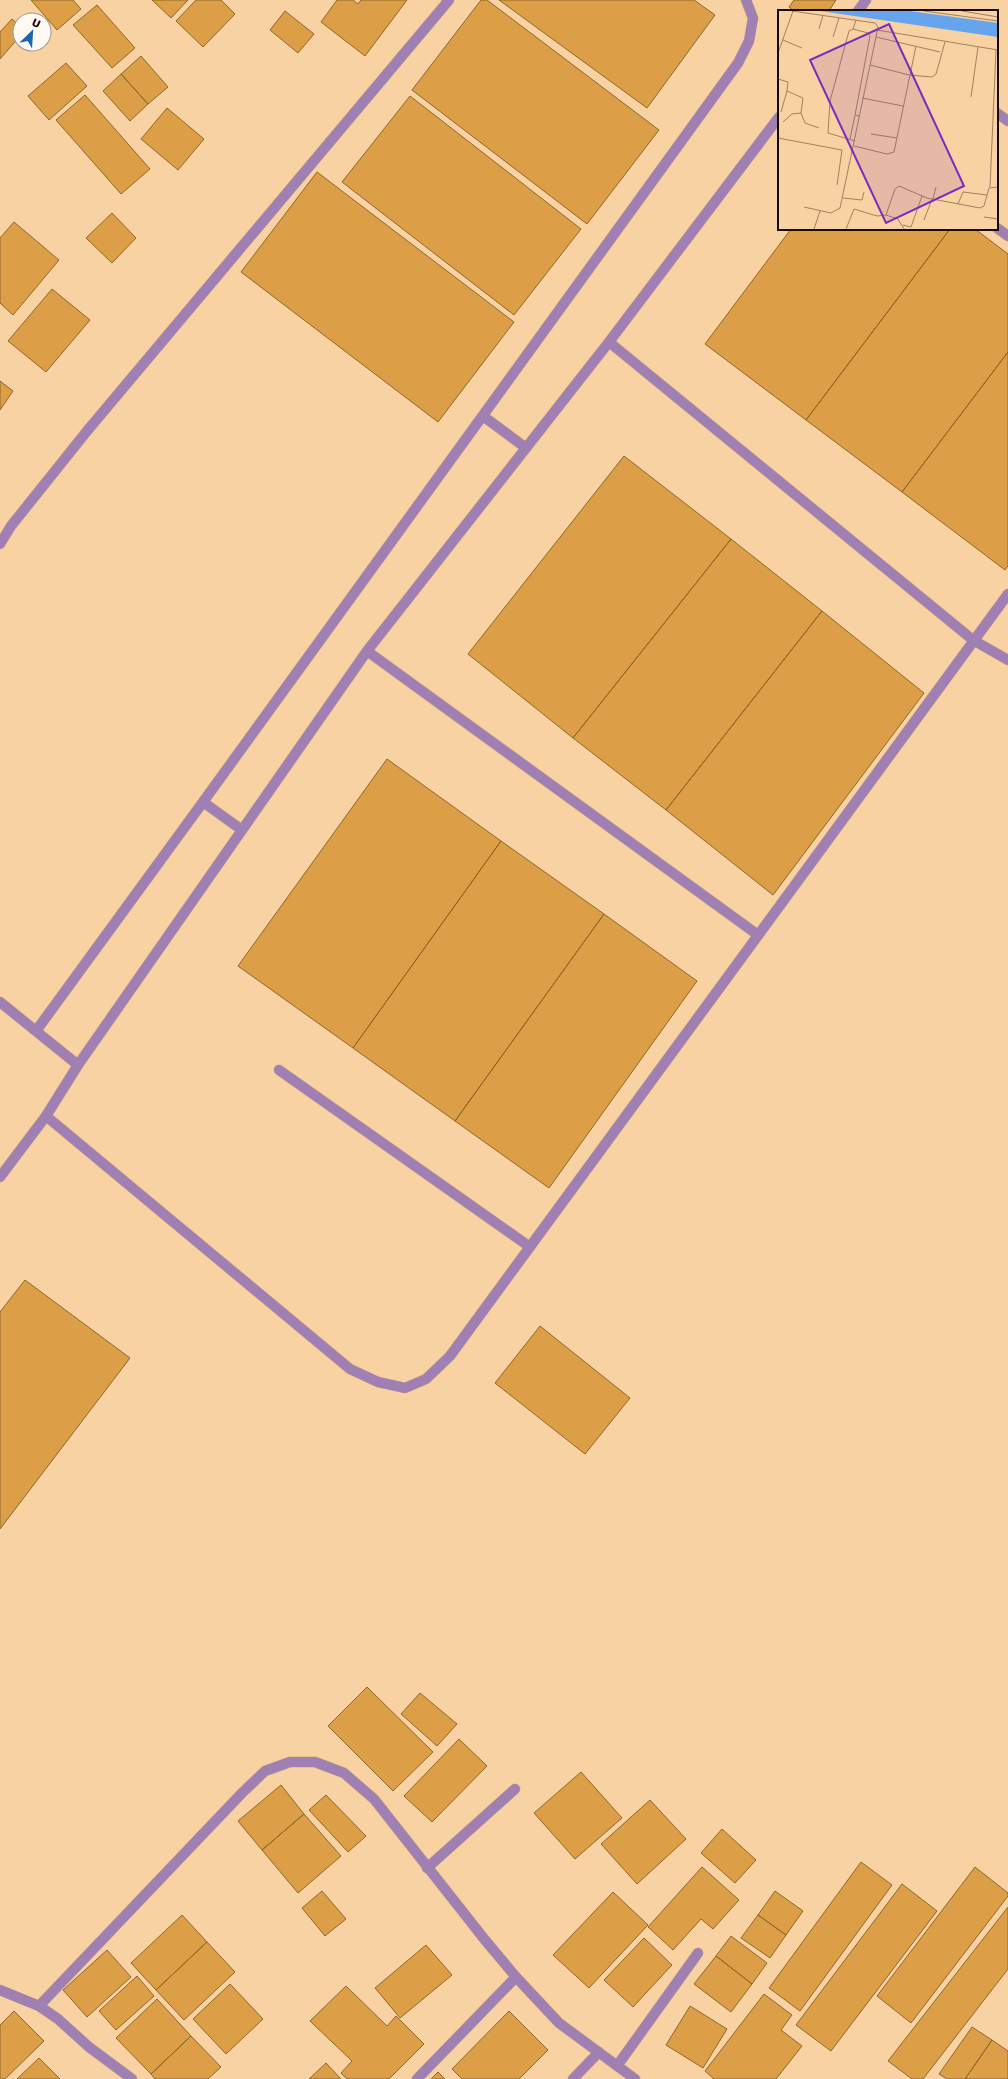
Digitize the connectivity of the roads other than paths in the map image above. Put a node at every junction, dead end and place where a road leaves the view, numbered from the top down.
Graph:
1 (450, 0) edge
2 (746, 0) edge
3 (866, 0) edge
4 (859, 10) edge
5 (998, 114) edge
6 (778, 118) edge
7 (1008, 121) edge
8 (998, 229) edge
9 (1008, 236) edge
10 (609, 342) junction
11 (483, 416) junction
12 (526, 448) junction
13 (0, 544) edge
14 (1008, 594) edge
15 (973, 640) junction
16 (367, 651) junction
17 (1008, 660) edge
18 (203, 802) junction
19 (242, 830) junction
20 (758, 935) junction
21 (0, 1002) edge
22 (36, 1031) junction
23 (78, 1065) junction
24 (279, 1070) dead end
25 (46, 1116) junction
26 (0, 1177) edge
27 (530, 1247) junction
28 (515, 1788) dead end
29 (427, 1868) junction
30 (698, 1953) dead end
31 (516, 1977) junction
32 (0, 1990) edge
33 (39, 2006) junction
34 (599, 2052) junction
35 (617, 2066) junction
36 (132, 2079) edge
37 (417, 2079) edge
38 (572, 2079) edge
39 (635, 2079) edge

1 - 13 street
2 - 11 street
3 - 4 street
5 - 7 street
6 - 10 street
8 - 9 street
10 - 12 street
10 - 15 street
11 - 12 street
11 - 18 street
12 - 16 street
14 - 15 street
15 - 17 street
15 - 20 street
16 - 19 street
16 - 20 street
18 - 19 street
18 - 22 street
19 - 23 street
20 - 27 street
21 - 22 street
22 - 23 street
23 - 25 street
24 - 27 street
25 - 26 street
25 - 27 street
28 - 29 street
29 - 31 street
29 - 33 street
30 - 35 street
31 - 34 street
31 - 37 street
32 - 33 street
33 - 36 street
34 - 35 street
34 - 38 street
35 - 39 street

